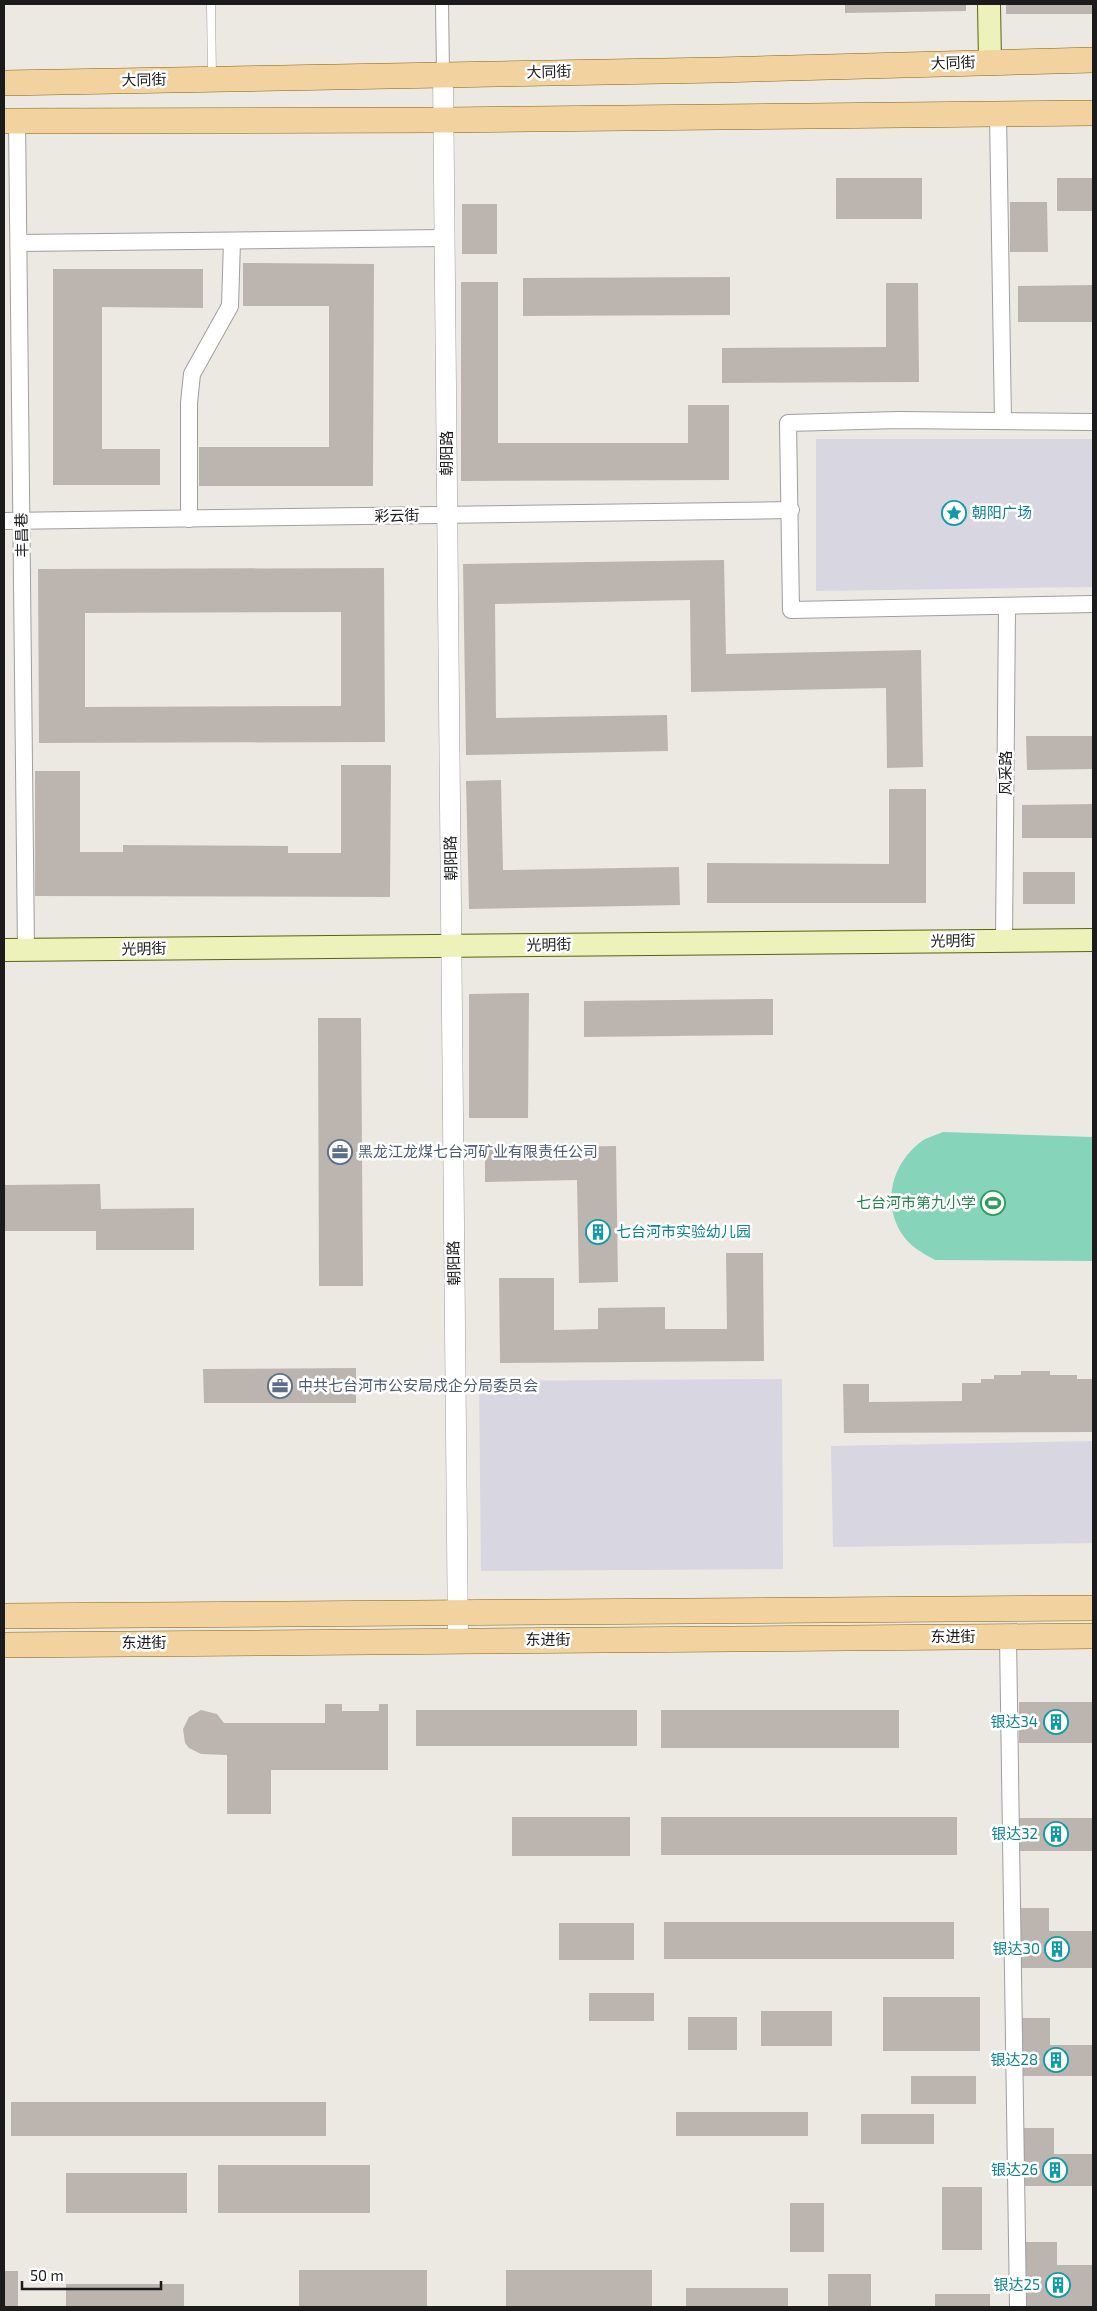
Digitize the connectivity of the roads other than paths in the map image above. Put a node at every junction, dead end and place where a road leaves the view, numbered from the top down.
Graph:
1 (211, 4) edge
2 (442, 4) edge
3 (989, 4) edge
4 (1093, 60) edge
5 (990, 61) junction
6 (443, 74) junction
7 (212, 79) junction
8 (4, 83) edge
9 (1093, 113) edge
10 (998, 114) junction
11 (444, 120) junction
12 (10, 121) edge
13 (445, 238) junction
14 (232, 241) junction
15 (19, 243) junction
16 (1003, 421) junction
17 (1093, 422) edge
18 (791, 510) junction
19 (448, 515) junction
20 (188, 519) junction
21 (4, 521) edge
22 (22, 521) junction
23 (1093, 604) edge
24 (1007, 606) junction
25 (1004, 940) junction
26 (1093, 940) edge
27 (452, 946) junction
28 (4, 950) edge
29 (26, 950) junction
30 (1093, 1608) edge
31 (457, 1614) junction
32 (4, 1616) edge
33 (1093, 1636) edge
34 (1008, 1637) junction
35 (458, 1641) junction
36 (4, 1645) edge
37 (1018, 2307) edge

1 - 7 lane
2 - 6 street
3 - 5 main road
4 - 5 main road, 大同街
5 - 6 main road, 大同街
6 - 7 main road, 大同街
6 - 11 street, 朝阳路
7 - 8 main road, 大同街
9 - 10 main road
10 - 11 main road
10 - 16 street
11 - 12 main road
11 - 13 street, 朝阳路
12 - 15 street, 丰昌巷
13 - 14 street
13 - 19 street, 朝阳路
14 - 15 street
14 - 20 street
15 - 22 street, 丰昌巷
16 - 17 street
16 - 18 street
18 - 19 street, 彩云街
18 - 24 street
19 - 20 street, 彩云街
19 - 27 street, 朝阳路
20 - 22 street, 彩云街
21 - 22 street, 彩云街
22 - 29 street, 丰昌巷
23 - 24 street
24 - 25 street, 风采路
25 - 26 main road, 光明街
25 - 27 main road, 光明街
27 - 29 main road, 光明街
27 - 31 street, 朝阳路
28 - 29 main road, 光明街
30 - 31 main road, 东进街
31 - 32 main road, 东进街
31 - 35 street, 朝阳路
33 - 34 main road, 东进街
34 - 35 main road, 东进街
34 - 37 street
35 - 36 main road, 东进街

